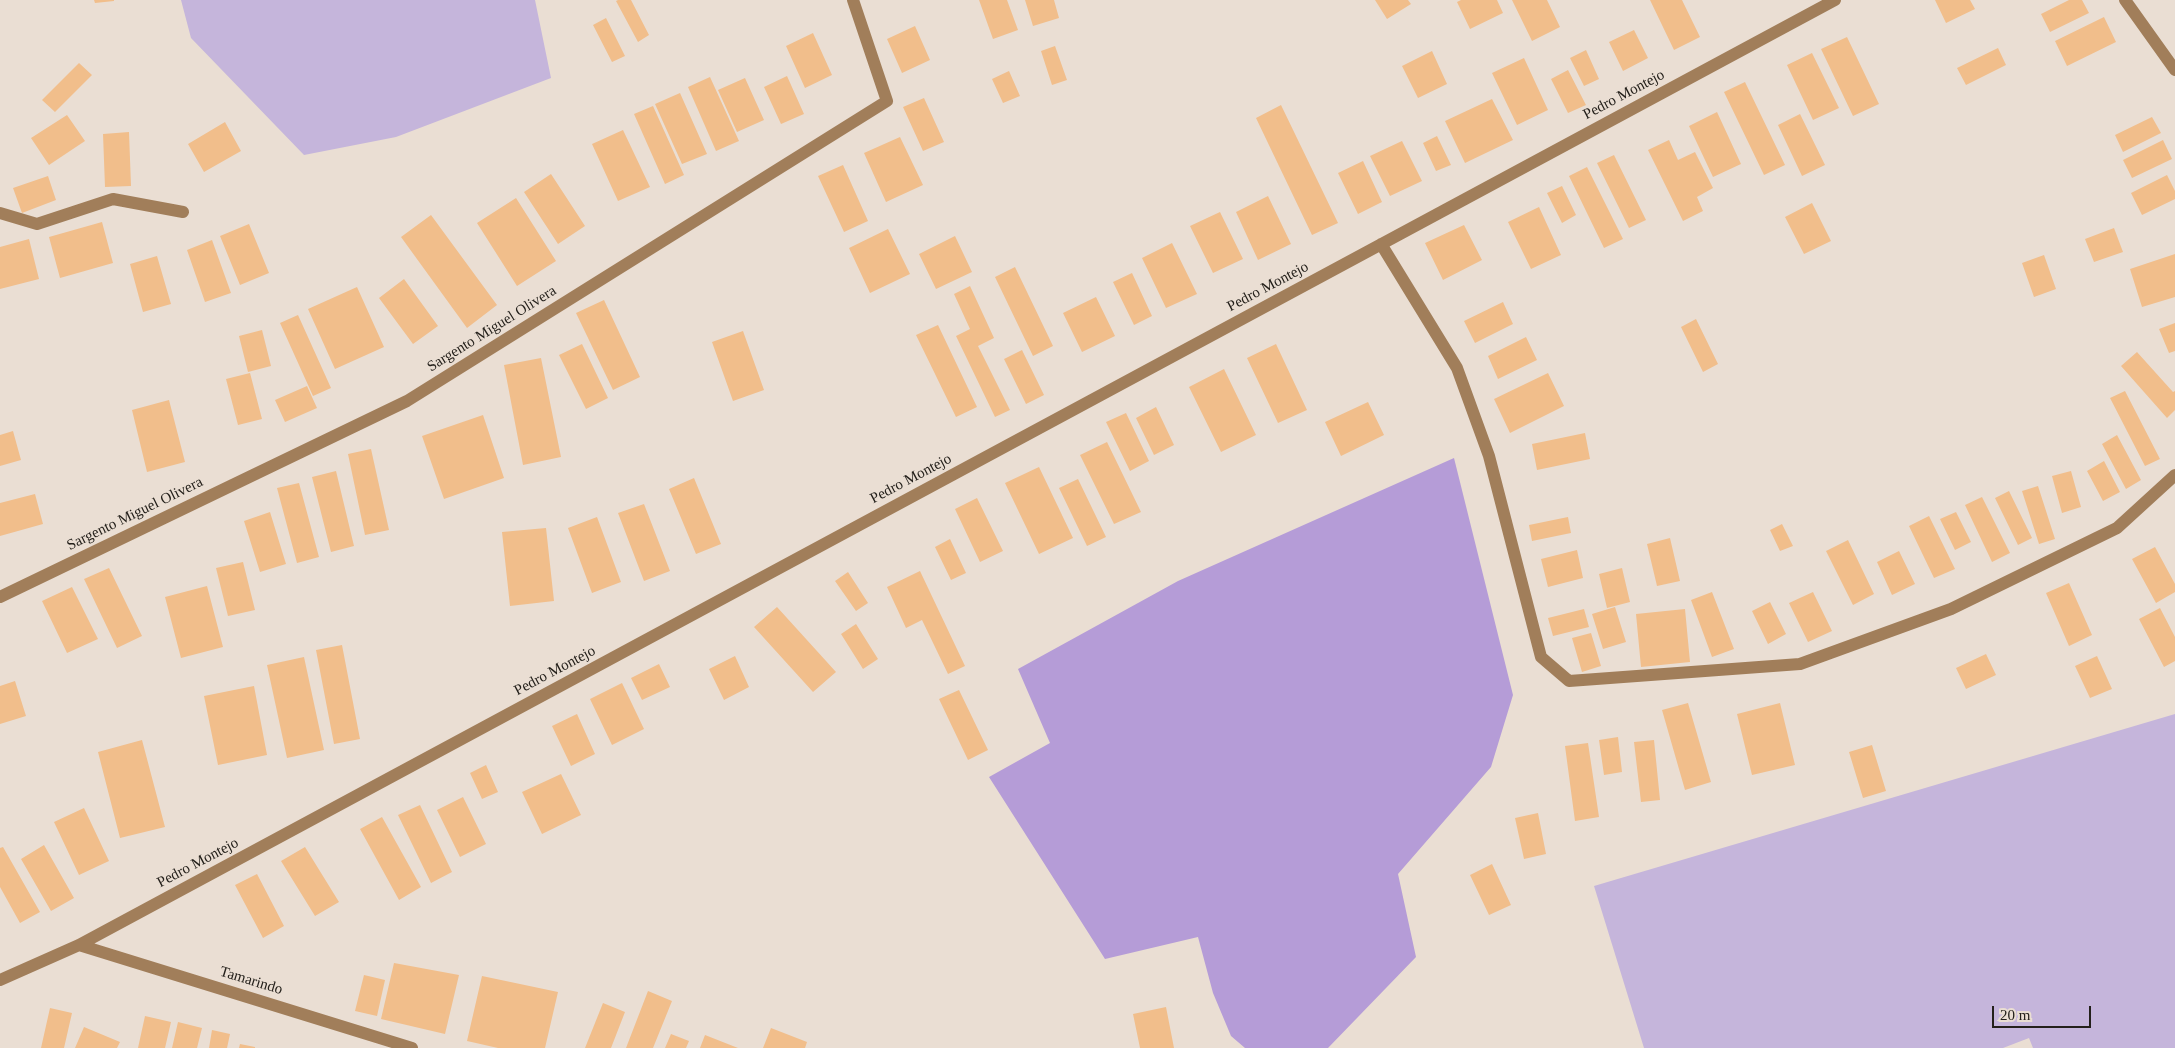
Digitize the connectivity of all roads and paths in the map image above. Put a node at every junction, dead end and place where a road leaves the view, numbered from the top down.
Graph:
1 (853, 0) edge
2 (1835, 0) edge
3 (2124, 0) edge
4 (2175, 70) edge
5 (183, 212) dead end
6 (0, 213) edge
7 (1381, 244) junction
8 (2175, 474) edge
9 (0, 597) edge
10 (80, 945) junction
11 (0, 980) edge
12 (412, 1048) edge

1 - 9 street, Sargento Miguel Olivera
2 - 7 street, Pedro Montejo
3 - 4 street
5 - 6 street
7 - 8 street
7 - 10 street, Pedro Montejo
10 - 11 street, Pedro Montejo
10 - 12 street, Tamarindo

